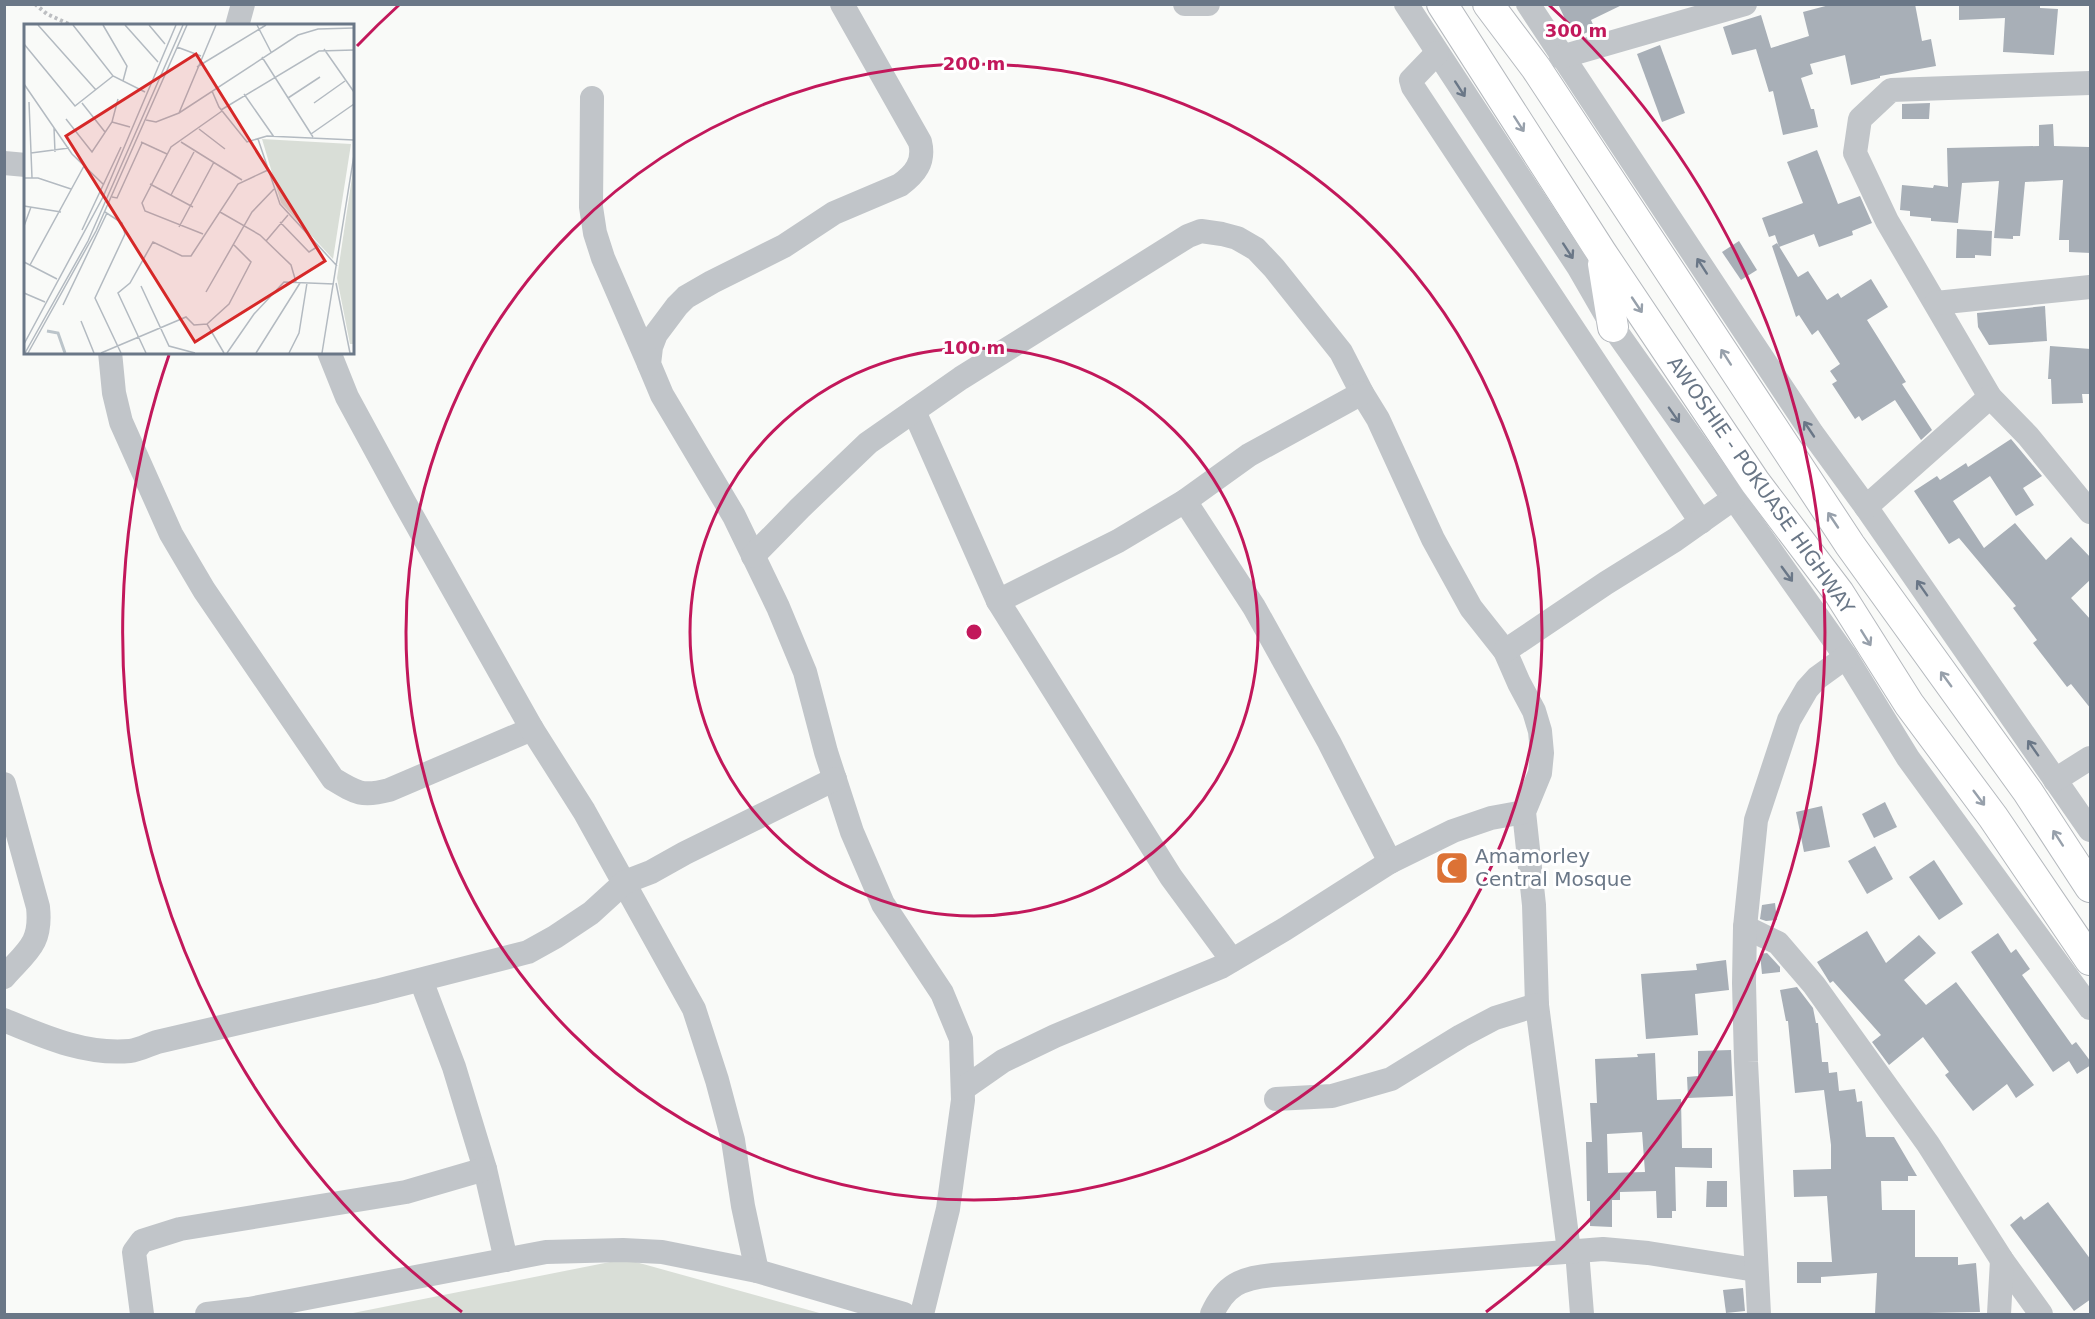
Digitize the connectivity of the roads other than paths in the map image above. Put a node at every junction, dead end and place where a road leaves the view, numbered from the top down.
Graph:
1 (243, 4) edge
2 (842, 4) edge
3 (1185, 4) edge
4 (1208, 4) edge
5 (1406, 4) edge
6 (1442, 4) edge
7 (1488, 4) edge
8 (1528, 4) edge
9 (1745, 4) edge
10 (238, 24) edge
11 (1437, 53) junction
12 (1561, 57) junction
13 (2091, 83) edge
14 (592, 98) dead end
15 (4, 163) edge
16 (24, 165) edge
17 (1601, 252) junction
18 (2091, 287) edge
19 (1936, 303) junction
20 (1613, 327) junction
21 (110, 354) edge
22 (330, 354) edge
23 (650, 364) junction
24 (1362, 393) junction
25 (1990, 397) junction
26 (914, 411) junction
27 (1733, 499) junction
28 (1185, 501) junction
29 (1866, 507) junction
30 (2091, 512) edge
31 (1701, 522) junction
32 (753, 556) junction
33 (998, 601) junction
34 (1505, 651) junction
35 (1846, 657) junction
36 (532, 729) junction
37 (2091, 758) edge
38 (835, 780) junction
39 (2055, 780) junction
40 (4, 784) edge
41 (1524, 812) junction
42 (2091, 830) edge
43 (1390, 862) junction
44 (625, 882) junction
45 (2091, 887) edge
46 (1745, 927) junction
47 (1232, 960) junction
48 (2091, 960) edge
49 (4, 977) edge
50 (421, 980) junction
51 (1537, 1005) junction
52 (2091, 1008) edge
53 (4, 1020) edge
54 (963, 1089) junction
55 (1276, 1098) dead end
56 (485, 1169) junction
57 (1573, 1251) junction
58 (506, 1260) junction
59 (2002, 1260) junction
60 (1756, 1270) junction
61 (757, 1271) junction
62 (142, 1314) edge
63 (207, 1314) edge
64 (904, 1314) edge
65 (922, 1314) edge
66 (1212, 1314) edge
67 (1582, 1314) edge
68 (1759, 1314) edge
69 (1999, 1314) edge
70 (2041, 1314) edge

1 - 10 street
2 - 23 street
3 - 4 street
5 - 11 street
6 -> 17 main road, AWOSHIE - POKUASE HIGHWAY
45 -> 7 main road, AWOSHIE - POKUASE HIGHWAY
8 - 12 street
9 - 12 street
11 -> 20 street
11 - 31 street
29 -> 12 street
13 - 19 street
14 - 23 street
15 - 16 street
17 - 20 main road
17 -> 48 main road, AWOSHIE - POKUASE HIGHWAY
18 - 19 street
19 - 25 street
20 -> 27 street
21 - 36 street
22 - 36 street
23 - 32 street
24 - 26 street
24 - 28 street
24 - 34 street
25 - 29 street
25 - 30 street
26 - 32 street
26 - 33 street
27 - 31 street
27 -> 35 street
28 - 33 street
28 - 43 street
39 -> 29 street
31 - 34 street
32 - 38 street
33 - 47 street
34 - 41 street
35 - 46 street
35 - 52 street
36 - 44 street
37 - 39 street
38 - 44 street
38 - 54 street
39 - 42 street
40 - 49 street
41 - 43 street
41 - 51 street
43 - 47 street
44 - 50 street
44 - 61 street
46 - 59 street
46 - 60 street
47 - 54 street
50 - 53 street
50 - 56 street
51 - 55 street
51 - 57 street
54 - 65 street
56 - 58 street
56 - 62 street
57 - 60 street
57 - 66 street
57 - 67 street
58 - 61 street
58 - 63 street
59 - 69 street
59 - 70 street
60 - 68 street
61 - 64 street

